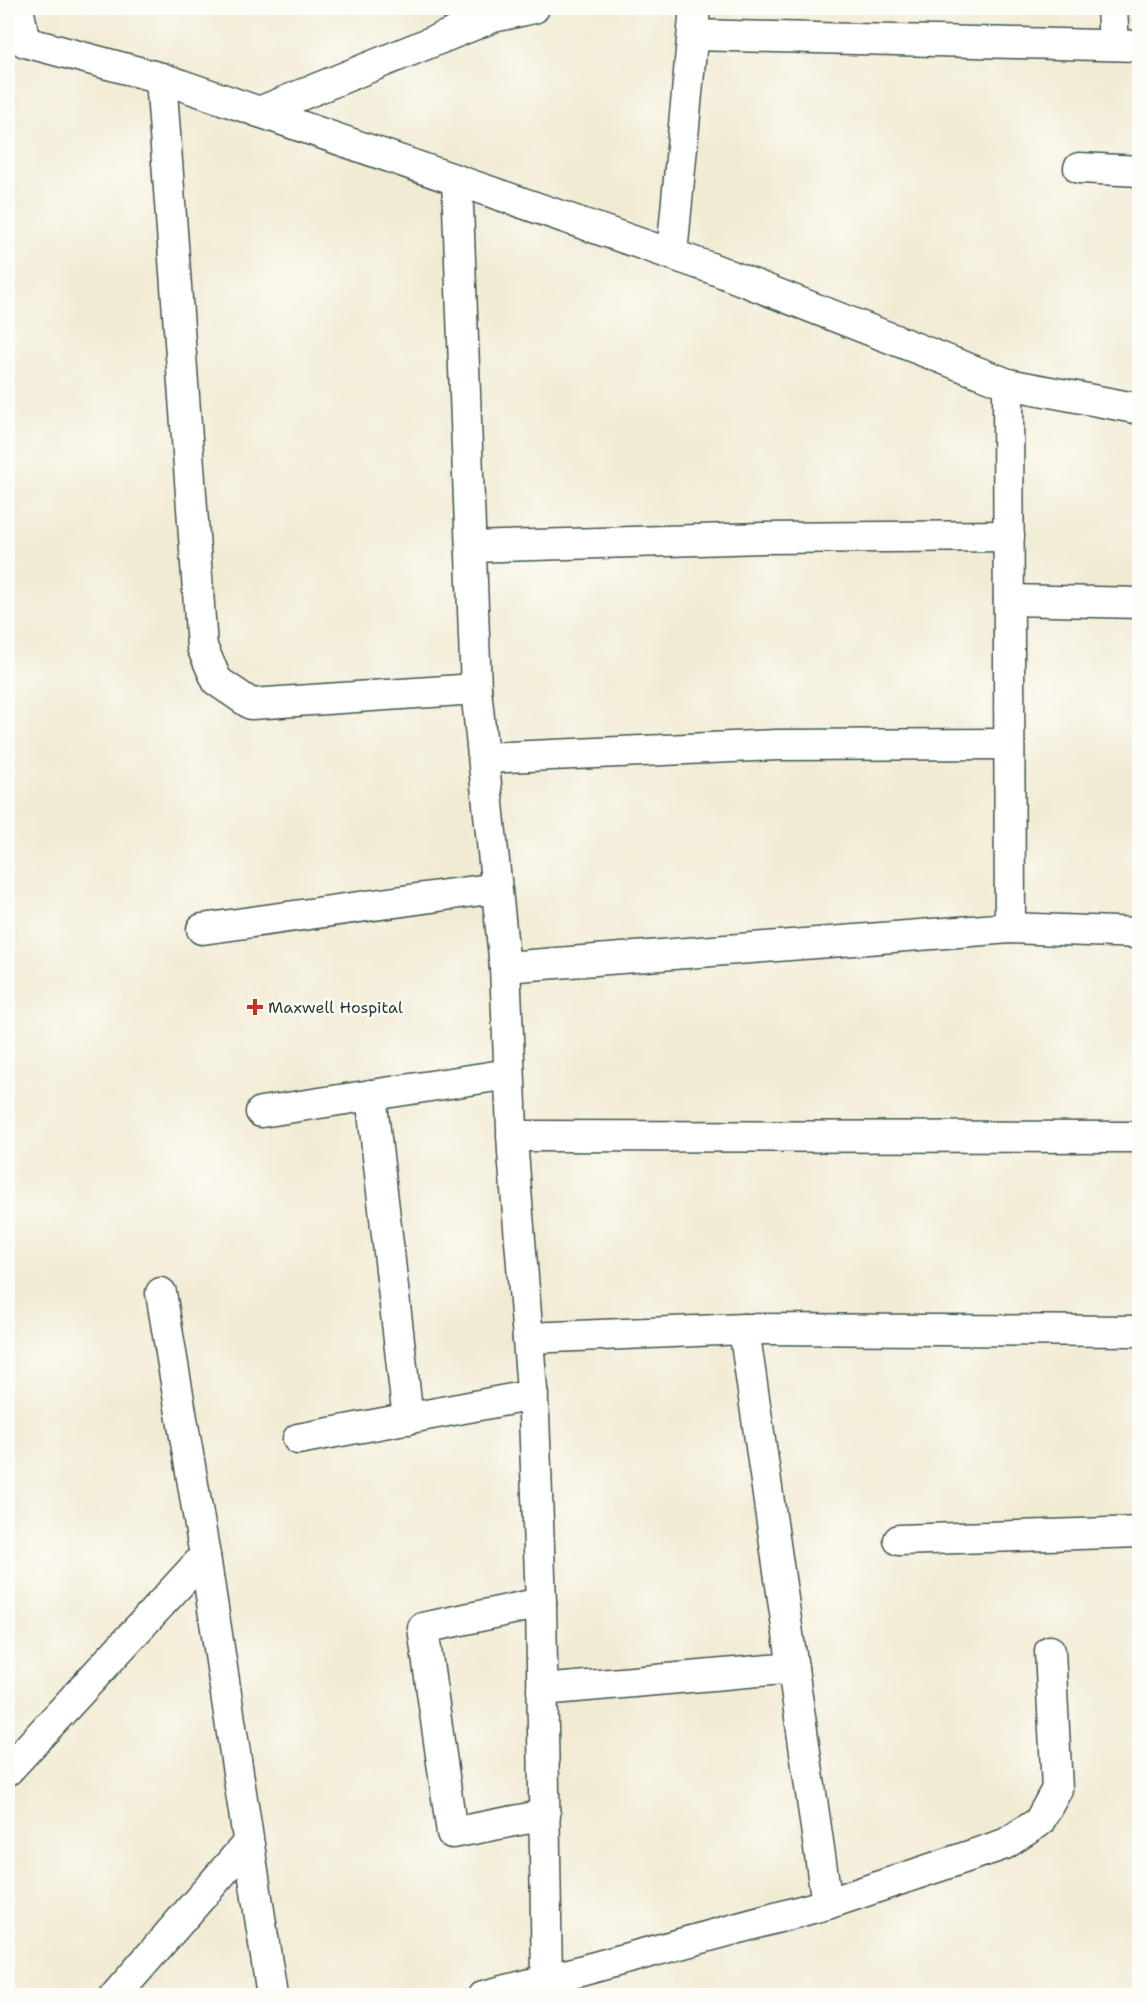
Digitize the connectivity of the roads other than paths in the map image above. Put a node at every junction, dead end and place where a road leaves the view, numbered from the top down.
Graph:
1 (18, 8) edge
2 (534, 8) edge
3 (1112, 8) edge
4 (694, 21) edge
5 (16, 39) edge
6 (1127, 45) edge
7 (161, 78) junction
8 (259, 112) junction
9 (1078, 168) dead end
10 (1140, 171) edge
11 (456, 180) junction
12 (672, 254) junction
13 (1008, 384) junction
14 (1140, 410) edge
15 (1009, 536) junction
16 (472, 547) junction
17 (1009, 600) junction
18 (1140, 603) edge
19 (476, 689) junction
20 (1009, 744) junction
21 (484, 758) junction
22 (496, 888) junction
23 (1010, 928) junction
24 (202, 929) dead end
25 (1140, 933) edge
26 (505, 967) junction
27 (509, 1074) junction
28 (371, 1095) junction
29 (261, 1112) dead end
30 (512, 1136) junction
31 (1140, 1137) edge
32 (160, 1293) dead end
33 (744, 1329) junction
34 (1140, 1331) edge
35 (528, 1338) junction
36 (533, 1395) junction
37 (408, 1419) junction
38 (298, 1439) dead end
39 (1140, 1532) edge
40 (898, 1540) dead end
41 (205, 1556) junction
42 (541, 1603) junction
43 (1050, 1651) dead end
44 (793, 1668) junction
45 (542, 1690) junction
46 (8, 1770) edge
47 (545, 1815) junction
48 (248, 1843) junction
49 (827, 1904) junction
50 (548, 1988) edge
51 (115, 1995) edge
52 (272, 1995) edge
53 (483, 1995) edge

1 - 5 street
2 - 8 street
3 - 6 street
4 - 6 street
4 - 12 street
5 - 7 street
7 - 8 street
7 - 19 street
8 - 11 street
9 - 10 street
11 - 12 street
11 - 16 street
12 - 13 street
13 - 14 street
13 - 15 street
15 - 16 street
15 - 17 street
16 - 19 street
17 - 18 street
17 - 20 street
19 - 21 street
20 - 21 street
20 - 23 street
21 - 22 street
22 - 24 street
22 - 26 street
23 - 25 street
23 - 26 street
26 - 27 street
27 - 28 street
27 - 30 street
28 - 29 street
28 - 37 street
30 - 31 street
30 - 35 street
32 - 41 street
33 - 34 street
33 - 35 street
33 - 44 street
35 - 36 street
36 - 37 street
36 - 42 street
37 - 38 street
39 - 40 street
41 - 46 street
41 - 48 street
42 - 45 street
42 - 47 street
43 - 49 street
44 - 45 street
44 - 49 street
45 - 47 street
47 - 50 street
48 - 51 street
48 - 52 street
49 - 50 street
50 - 53 street

